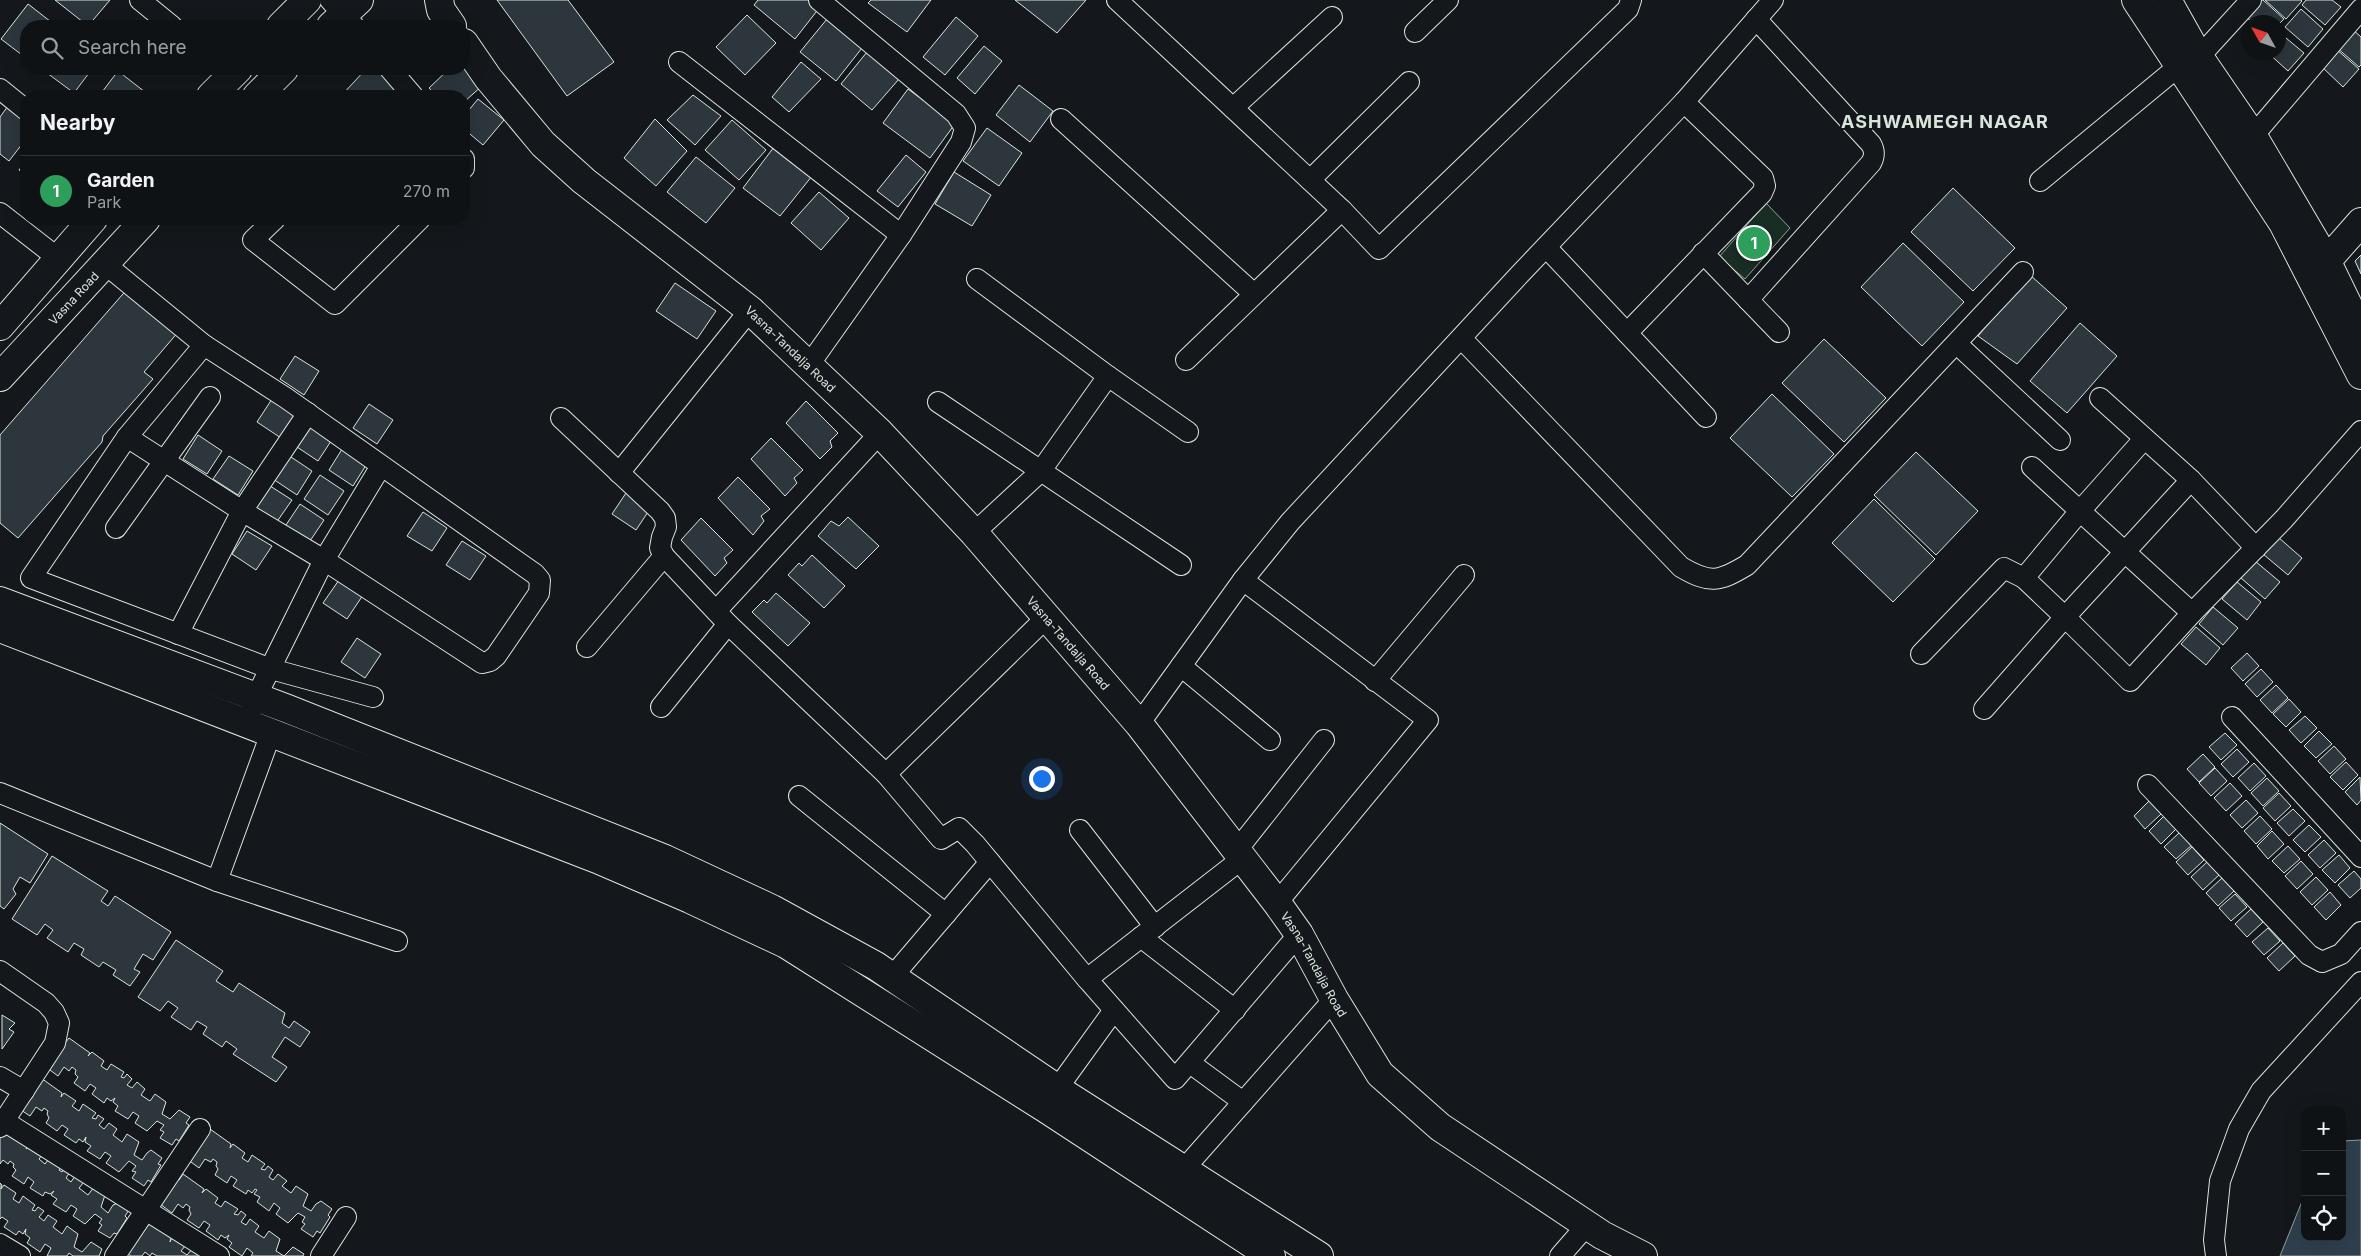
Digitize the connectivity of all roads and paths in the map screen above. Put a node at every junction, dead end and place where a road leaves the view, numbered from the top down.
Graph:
1 (140, 0) edge
2 (308, 0) edge
3 (439, 0) edge
4 (819, 0) edge
5 (1118, 0) edge
6 (1448, 0) edge
7 (1631, 0) edge
8 (1773, 0) edge
9 (2136, 0) edge
10 (2167, 0) edge
11 (2251, 0) edge
12 (2361, 8) edge
13 (1332, 17) dead end
14 (1756, 19) junction
15 (165, 20) edge
16 (287, 20) edge
17 (448, 20) edge
18 (1415, 32) dead end
19 (470, 52) edge
20 (679, 62) dead end
21 (2189, 62) junction
22 (228, 75) edge
23 (278, 75) edge
24 (395, 75) edge
25 (1409, 82) dead end
26 (0, 89) edge
27 (215, 90) edge
28 (263, 90) edge
29 (406, 90) edge
30 (1684, 102) junction
31 (20, 105) edge
32 (1233, 108) junction
33 (1061, 119) dead end
34 (2253, 136) junction
35 (1310, 180) junction
36 (2040, 181) dead end
37 (1342, 210) junction
38 (0, 213) edge
39 (2361, 222) edge
40 (88, 225) edge
41 (141, 225) edge
42 (269, 225) edge
43 (414, 225) edge
44 (901, 235) junction
45 (1546, 247) junction
46 (1703, 253) junction
47 (60, 259) junction
48 (105, 264) junction
49 (2319, 269) junction
50 (2023, 272) dead end
51 (977, 279) dead end
52 (1254, 294) junction
53 (1748, 300) junction
54 (750, 310) junction
55 (0, 326) edge
56 (1779, 332) dead end
57 (2361, 332) edge
58 (1626, 333) junction
59 (1462, 339) junction
60 (1957, 344) junction
61 (204, 345) junction
62 (1186, 360) dead end
63 (809, 365) junction
64 (2361, 375) edge
65 (1108, 376) junction
66 (0, 377) edge
67 (210, 397) dead end
68 (2100, 398) dead end
69 (938, 402) dead end
70 (308, 413) junction
71 (1706, 417) dead end
72 (561, 418) dead end
73 (2361, 431) edge
74 (1188, 432) dead end
75 (880, 433) junction
76 (128, 437) junction
77 (2144, 439) junction
78 (2060, 440) dead end
79 (164, 460) junction
80 (382, 466) junction
81 (2032, 467) dead end
82 (1040, 472) junction
83 (619, 473) junction
84 (2191, 480) junction
85 (2080, 511) junction
86 (242, 512) junction
87 (116, 528) dead end
88 (974, 533) junction
89 (2256, 548) junction
90 (2126, 552) junction
91 (664, 556) junction
92 (324, 560) junction
93 (1181, 565) dead end
94 (1464, 575) dead end
95 (2024, 578) junction
96 (1243, 580) junction
97 (0, 601) edge
98 (2192, 613) junction
99 (722, 617) junction
100 (1047, 617) junction
101 (2065, 617) junction
102 (0, 628) edge
103 (178, 634) junction
104 (587, 647) dead end
105 (1922, 654) dead end
106 (1181, 666) junction
107 (271, 669) junction
108 (1376, 681) junction
109 (256, 697) junction
110 (373, 697) dead end
111 (661, 707) dead end
112 (1984, 709) dead end
113 (2232, 717) dead end
114 (246, 723) junction
115 (1139, 724) junction
116 (272, 733) junction
117 (1270, 740) dead end
118 (1324, 740) dead end
119 (886, 774) junction
120 (2148, 785) dead end
121 (0, 793) edge
122 (799, 796) dead end
123 (1080, 830) dead end
124 (1240, 854) junction
125 (2361, 857) edge
126 (990, 862) junction
127 (217, 881) junction
128 (1277, 903) junction
129 (946, 914) junction
130 (1148, 932) junction
131 (2361, 932) edge
132 (1299, 934) junction
133 (397, 941) dead end
134 (0, 971) edge
135 (892, 977) junction
136 (1087, 979) junction
137 (2361, 982) edge
138 (1334, 999) junction
139 (1114, 1010) junction
140 (1235, 1010) junction
141 (1190, 1063) junction
142 (0, 1077) edge
143 (1057, 1089) junction
144 (24, 1091) junction
145 (1243, 1102) junction
146 (2, 1124) edge
147 (200, 1129) dead end
148 (1184, 1170) junction
149 (147, 1211) junction
150 (346, 1217) dead end
151 (1594, 1230) junction
152 (0, 1244) edge
153 (20, 1256) edge
154 (115, 1256) edge
155 (219, 1256) edge
156 (320, 1256) edge
157 (1271, 1256) edge
158 (1319, 1256) edge
159 (1560, 1256) edge
160 (1629, 1256) edge
161 (1643, 1256) edge
162 (2216, 1256) edge

1 - 15 street
2 - 16 street
3 - 17 street
4 - 44 street
5 - 32 street
6 - 18 street
7 - 37 street
8 - 14 street
9 - 21 street
10 - 21 street
11 - 21 street
12 - 34 street
13 - 32 street
14 - 30 street
14 - 53 street
19 - 54 street, Vasna-Tandalja Road
20 - 44 street
21 - 34 street
21 - 36 street
21 - 49 street
22 - 27 street
23 - 28 street
24 - 29 street
25 - 35 street
26 - 31 street
30 - 45 street
30 - 46 street
32 - 35 street
33 - 52 street
34 - 49 street
35 - 37 street
37 - 52 street
38 - 47 street
39 - 49 street
40 - 47 street
41 - 48 street, Vasna Road
42 - 43 street
44 - 63 street
45 - 58 street
45 - 59 street
46 - 53 street
46 - 58 street
47 - 55 street
48 - 61 street
48 - 66 street, Vasna Road
49 - 57 street
49 - 64 street
50 - 60 street
51 - 65 street
52 - 62 street
53 - 56 street
54 - 63 street, Vasna-Tandalja Road
54 - 83 street
58 - 71 street
59 - 60 street
59 - 96 street
60 - 78 street
61 - 70 street
61 - 76 street
63 - 75 street, Vasna-Tandalja Road
65 - 74 street
65 - 82 street
67 - 79 street
68 - 77 street
69 - 82 street
70 - 80 street
70 - 86 street
72 - 83 street
73 - 89 street
75 - 88 street, Vasna-Tandalja Road
75 - 99 street
76 - 79 street
76 - 103 street
77 - 84 street
77 - 85 street
79 - 86 street
79 - 87 street
80 - 92 street
80 - 92 street
81 - 85 street
82 - 88 street
82 - 93 street
83 - 91 street
84 - 89 street
84 - 90 street
85 - 90 street
85 - 95 street
86 - 92 street
86 - 103 street
88 - 100 street, Vasna-Tandalja Road
89 - 98 street
90 - 98 street
90 - 101 street
91 - 99 street
91 - 104 street
92 - 107 street
94 - 108 street
95 - 101 street
95 - 105 street
96 - 106 street
96 - 108 street
97 - 109 street
98 - 101 street
99 - 111 street
99 - 119 street
100 - 115 street, Vasna-Tandalja Road
100 - 119 street
101 - 112 street
102 - 114 street
103 - 107 street
106 - 115 street
106 - 117 street
107 - 109 street
107 - 110 street
108 - 128 street
109 - 114 street
109 - 135 street
113 - 125 street
114 - 116 street
115 - 124 street, Vasna-Tandalja Road
116 - 127 street
116 - 157 street
118 - 124 street
119 - 126 street
120 - 131 street
121 - 127 street
122 - 129 street
123 - 130 street
124 - 128 street, Vasna-Tandalja Road
124 - 130 street
126 - 129 street
126 - 136 street
127 - 133 street
128 - 132 street, Vasna-Tandalja Road
129 - 135 street
130 - 136 street
130 - 140 street
132 - 138 street, Vasna-Tandalja Road
132 - 140 street
134 - 144 street
135 - 143 street
136 - 139 street
137 - 162 street
138 - 145 street
138 - 151 street, Vasna-Tandalja Road
139 - 141 street
139 - 143 street
140 - 141 street
141 - 145 street
142 - 144 street
143 - 148 street
144 - 146 street
145 - 148 street
146 - 149 street
147 - 149 street
148 - 158 street
149 - 154 street
149 - 155 street
150 - 156 street
151 - 159 street
151 - 160 street
151 - 161 street, Vasna-Tandalja Road
152 - 153 street

